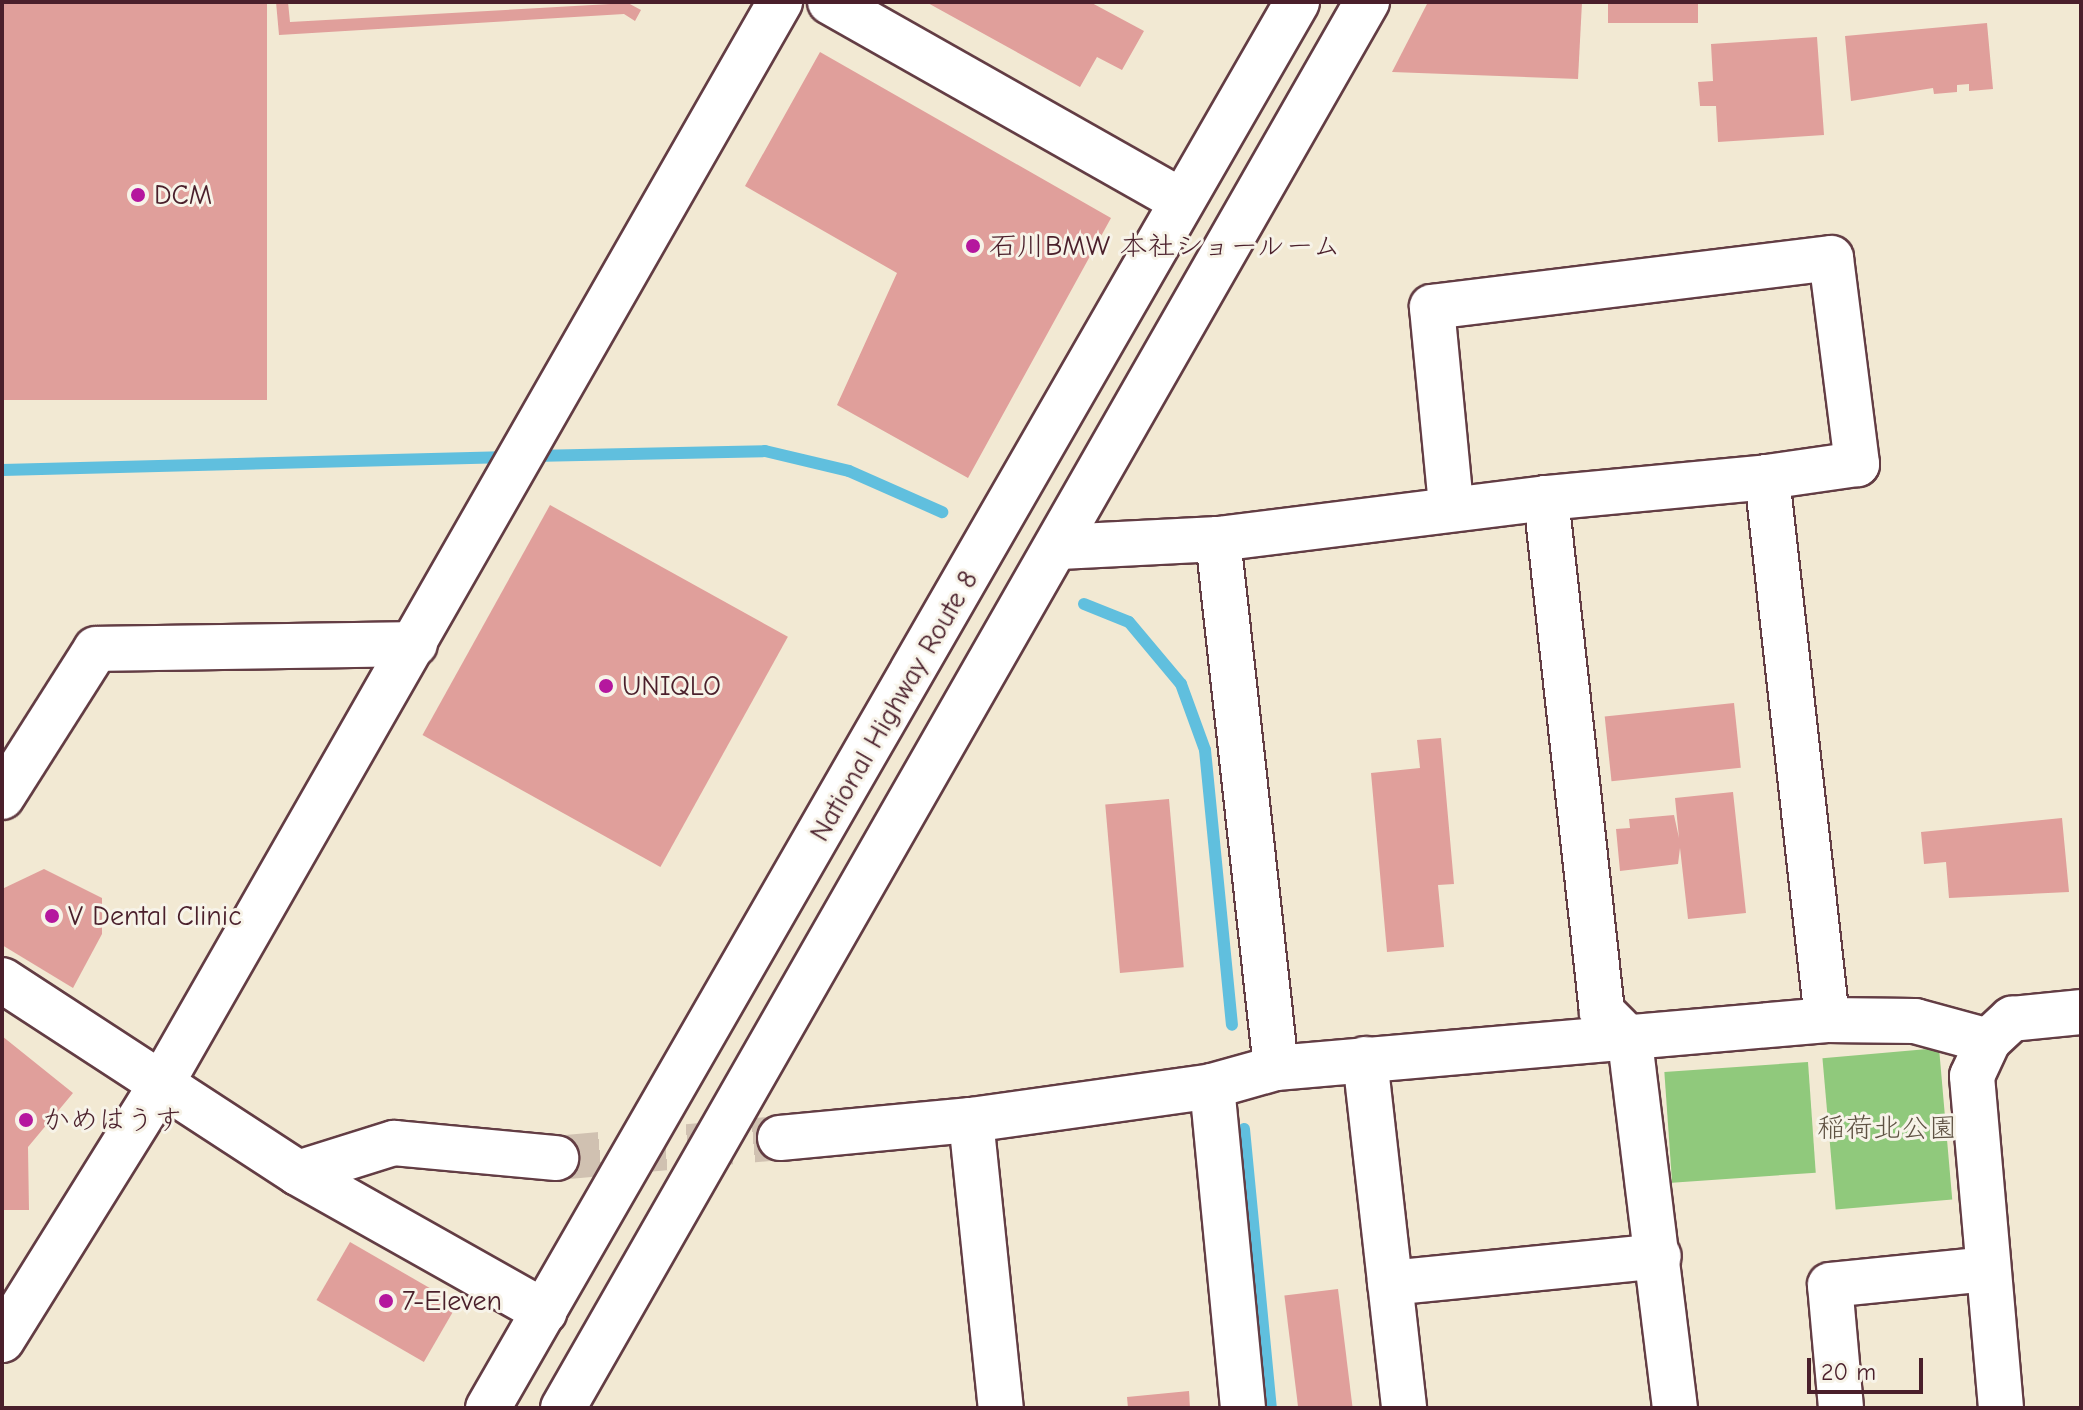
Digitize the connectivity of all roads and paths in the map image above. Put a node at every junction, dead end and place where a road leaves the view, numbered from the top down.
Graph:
1 (780, 2) edge
2 (830, 2) edge
3 (1297, 2) edge
4 (1367, 2) edge
5 (1178, 199) junction
6 (1767, 477) junction
7 (1546, 498) junction
8 (1451, 505) junction
9 (1218, 539) junction
10 (1060, 547) junction
11 (415, 644) junction
12 (2, 797) edge
13 (2, 980) edge
14 (2081, 1012) edge
15 (1827, 1020) junction
16 (1630, 1040) junction
17 (1988, 1041) junction
18 (1365, 1059) junction
19 (1276, 1068) junction
20 (160, 1086) junction
21 (1212, 1086) junction
22 (971, 1120) junction
23 (780, 1138) tunnel mouth
24 (556, 1158) tunnel mouth
25 (298, 1173) junction
26 (1659, 1256) junction
27 (1987, 1269) junction
28 (1390, 1283) junction
29 (545, 1312) junction
30 (2, 1340) edge
31 (488, 1408) edge
32 (563, 1408) edge
33 (1001, 1408) edge
34 (1243, 1408) edge
35 (1404, 1408) edge
36 (1675, 1408) edge
37 (1841, 1408) edge
38 (2001, 1408) edge

1 - 11 main road
2 - 5 main road
3 - 5 main road, National Highway Route 8
4 - 10 main road
5 - 29 main road, National Highway Route 8
6 - 7 main road
6 - 8 main road
6 - 15 main road
7 - 8 main road
7 - 16 main road
8 - 9 main road
9 - 10 main road
9 - 19 main road
10 - 32 main road
11 - 12 main road
11 - 20 main road
13 - 20 main road
14 - 17 main road
15 - 16 main road
15 - 17 main road
16 - 18 main road
16 - 26 main road
17 - 27 main road
18 - 19 main road
18 - 28 main road
19 - 21 main road
20 - 25 main road
20 - 30 main road
21 - 22 main road
21 - 34 main road
22 - 23 main road
22 - 33 main road
24 - 25 main road
25 - 29 main road
26 - 28 main road
26 - 36 main road
27 - 37 main road
27 - 38 main road
28 - 35 main road
29 - 31 main road, National Highway Route 8

